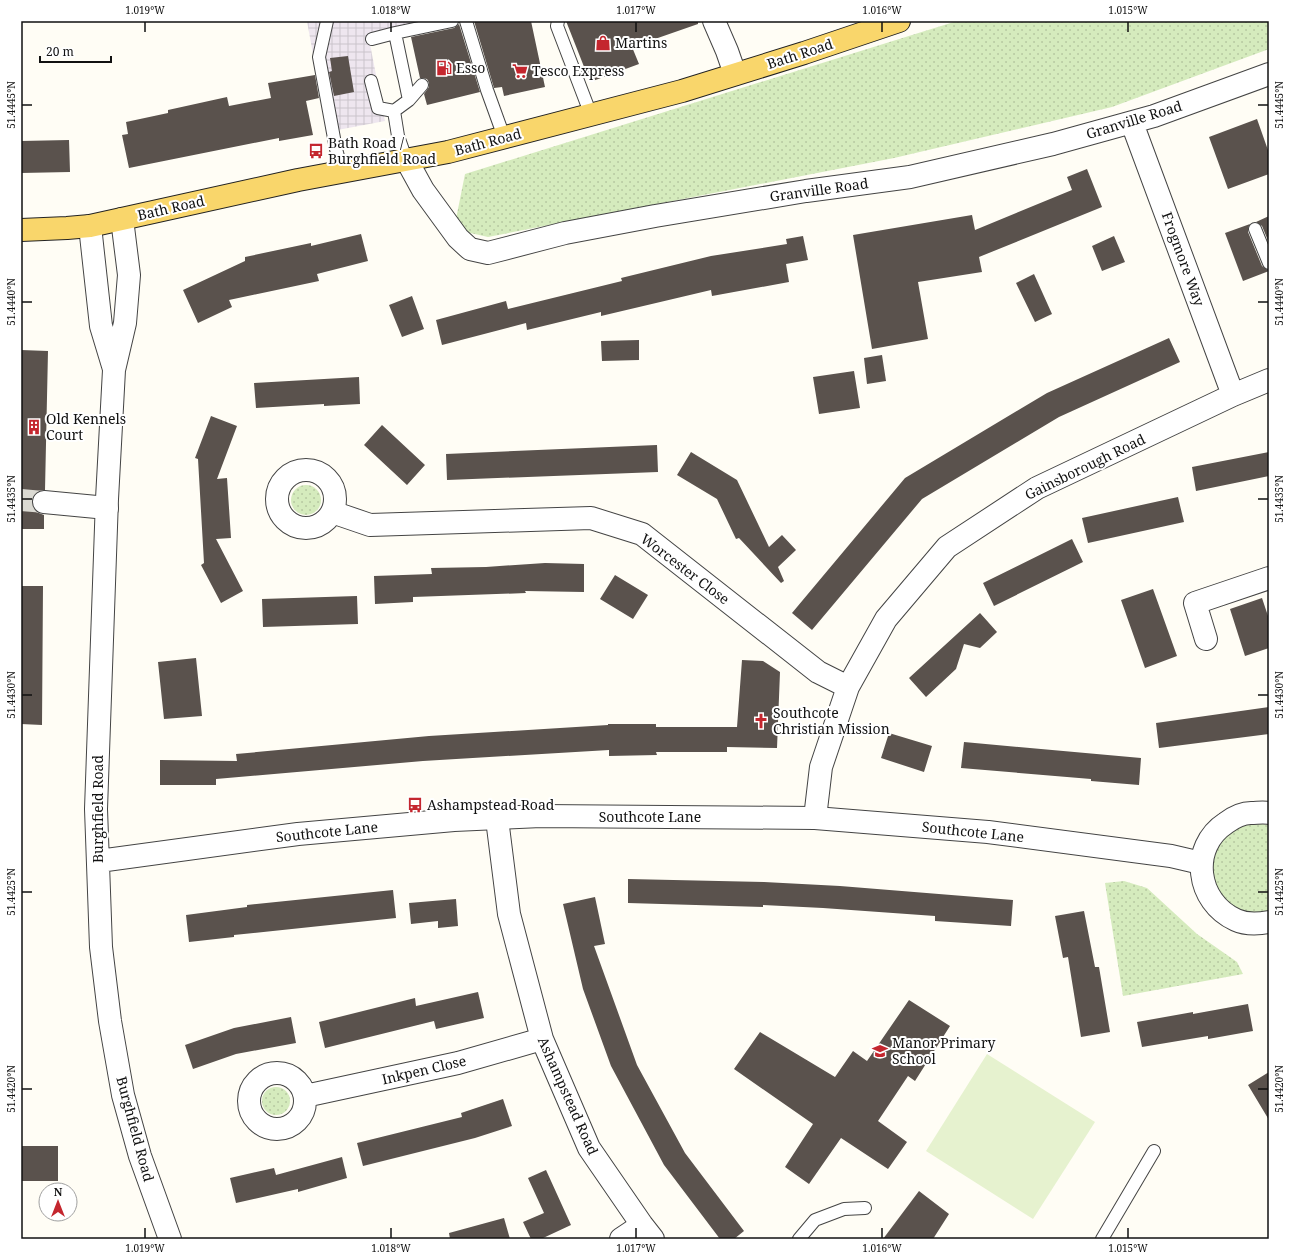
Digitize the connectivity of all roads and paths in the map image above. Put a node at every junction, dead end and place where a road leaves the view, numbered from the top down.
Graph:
1 (326, 21) edge
2 (452, 21) edge
3 (466, 21) edge
4 (558, 21) edge
5 (714, 21) edge
6 (899, 21) edge
7 (395, 33) junction
8 (372, 39) dead end
9 (735, 74) junction
10 (1269, 74) edge
11 (371, 81) dead end
12 (422, 86) dead end
13 (409, 100) junction
14 (394, 112) junction
15 (591, 115) junction
16 (1132, 123) junction
17 (504, 137) junction
18 (406, 159) junction
19 (342, 171) junction
20 (122, 219) junction
21 (90, 226) junction
22 (1255, 229) dead end
23 (21, 230) edge
24 (1269, 263) edge
25 (114, 370) junction
26 (1269, 380) edge
27 (1234, 396) junction
28 (44, 502) tunnel mouth
29 (107, 508) junction
30 (332, 512) dead end
31 (1269, 578) edge
32 (1206, 639) dead end
33 (848, 687) junction
34 (1269, 814) edge
35 (815, 818) junction
36 (497, 819) junction
37 (98, 861) junction
38 (1201, 863) junction
39 (1269, 922) edge
40 (542, 1039) junction
41 (305, 1096) dead end
42 (1154, 1151) dead end
43 (864, 1208) dead end
44 (648, 1232) edge
45 (170, 1239) edge
46 (621, 1239) edge
47 (799, 1239) edge
48 (1102, 1239) edge

1 - 19 lane
2 - 7 lane
3 - 17 lane
4 - 15 lane
5 - 9 street
6 - 9 main road, Bath Road
7 - 8 lane
7 - 13 lane
9 - 15 main road, Bath Road
10 - 16 street, Granville Road
11 - 14 lane
12 - 13 lane
13 - 14 lane
14 - 18 lane
15 - 17 main road, Bath Road
16 - 18 street, Granville Road
16 - 27 street, Frogmore Way
17 - 18 main road, Bath Road
18 - 19 main road, Bath Road
19 - 20 main road, Bath Road
20 - 21 main road, Bath Road
20 - 25 street, Burghfield Road
21 - 23 main road, Bath Road
21 - 25 street, Burghfield Road
22 - 24 lane
25 - 29 street, Burghfield Road
26 - 27 street, Gainsborough Road
27 - 33 street, Gainsborough Road
28 - 29 street
29 - 37 street, Burghfield Road
30 - 33 street, Worcester Close
31 - 32 street
33 - 35 street, Gainsborough Road
34 - 38 street
35 - 36 street, Southcote Lane
35 - 38 street, Southcote Lane
36 - 37 street, Southcote Lane
36 - 40 street, Ashampstead Road
37 - 45 street, Burghfield Road
38 - 39 street
40 - 41 street, Inkpen Close
40 - 44 street, Ashampstead Road
42 - 48 lane
43 - 47 lane
44 - 46 street

